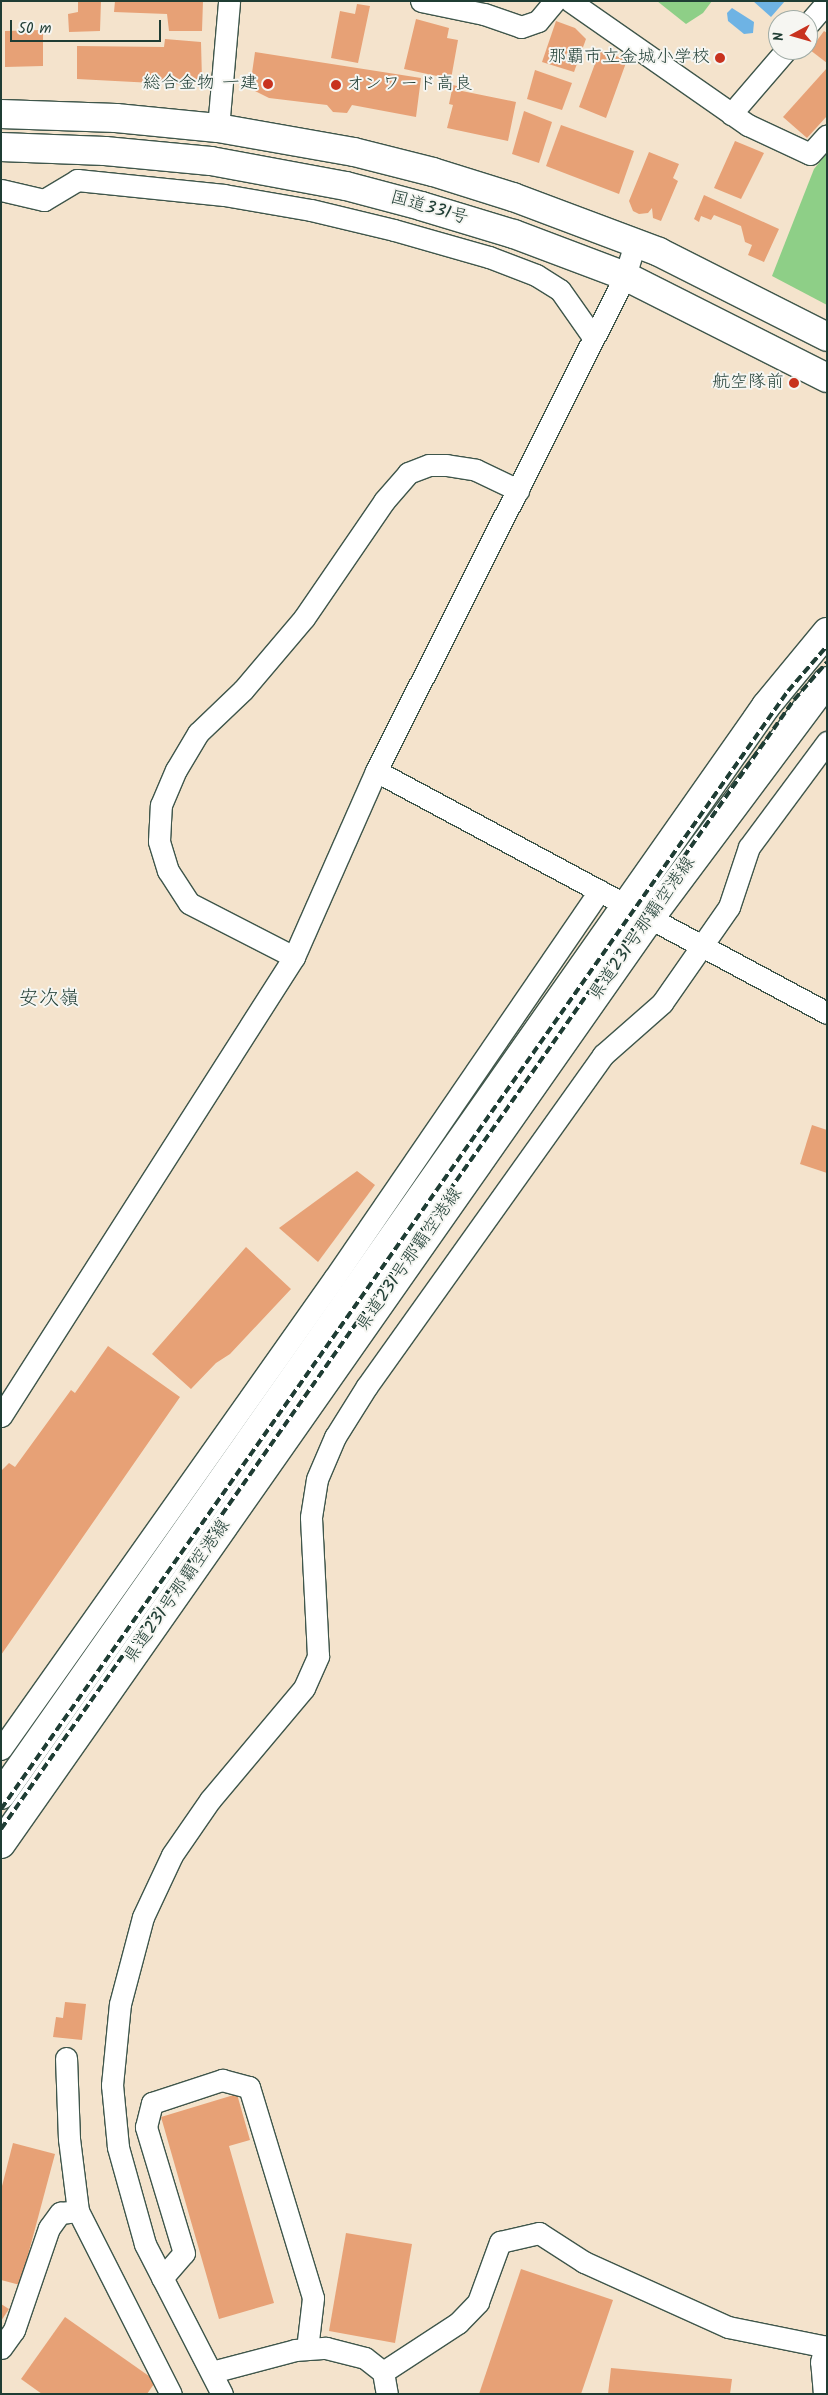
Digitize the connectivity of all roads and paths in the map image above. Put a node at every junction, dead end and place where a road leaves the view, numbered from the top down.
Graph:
1 (229, 1) edge
2 (420, 1) edge
3 (555, 1) edge
4 (570, 1) edge
5 (827, 2) edge
6 (818, 12) edge
7 (777, 60) edge
8 (1, 114) edge
9 (731, 114) junction
10 (218, 128) junction
11 (827, 135) edge
12 (1, 147) edge
13 (1, 190) edge
14 (635, 243) junction
15 (625, 276) junction
16 (593, 337) junction
17 (827, 337) edge
18 (827, 378) edge
19 (518, 490) junction
20 (827, 632) edge
21 (827, 681) edge
22 (827, 742) edge
23 (376, 771) junction
24 (599, 891) junction
25 (626, 905) junction
26 (650, 918) junction
27 (702, 946) junction
28 (294, 958) junction
29 (827, 1013) edge
30 (1, 1416) edge
31 (1, 1749) edge
32 (1, 1795) edge
33 (1, 1844) edge
34 (66, 2058) dead end
35 (78, 2211) junction
36 (162, 2278) junction
37 (826, 2346) edge
38 (1, 2348) edge
39 (307, 2349) junction
40 (212, 2372) junction
41 (383, 2372) junction
42 (171, 2394) edge
43 (222, 2394) edge
44 (387, 2394) edge
45 (824, 2394) edge

1 - 10 street
2 - 3 street
4 - 9 street
5 - 6 street
7 - 9 street
8 - 10 main road, 国道331号
9 - 11 street
10 - 14 main road, 国道331号
12 - 15 main road, 国道331号
13 - 16 street
14 - 15 street
14 - 17 main road, 国道331号
15 - 16 street
15 - 18 main road, 国道331号
16 - 19 street
19 - 23 street
19 - 28 street
20 - 25 main road, 県道231号那覇空港線
21 - 26 main road, 県道231号那覇空港線
22 - 27 street
23 - 24 street
23 - 28 street
24 - 25 street
24 - 31 street
25 - 26 street
25 - 32 main road, 県道231号那覇空港線
26 - 27 street
26 - 33 main road, 県道231号那覇空港線
27 - 29 street
27 - 36 street
28 - 30 street
34 - 35 street
35 - 38 street
35 - 42 street
36 - 39 street
36 - 40 street
37 - 41 street
37 - 45 street
39 - 40 street
39 - 41 street
40 - 43 street
41 - 44 street

